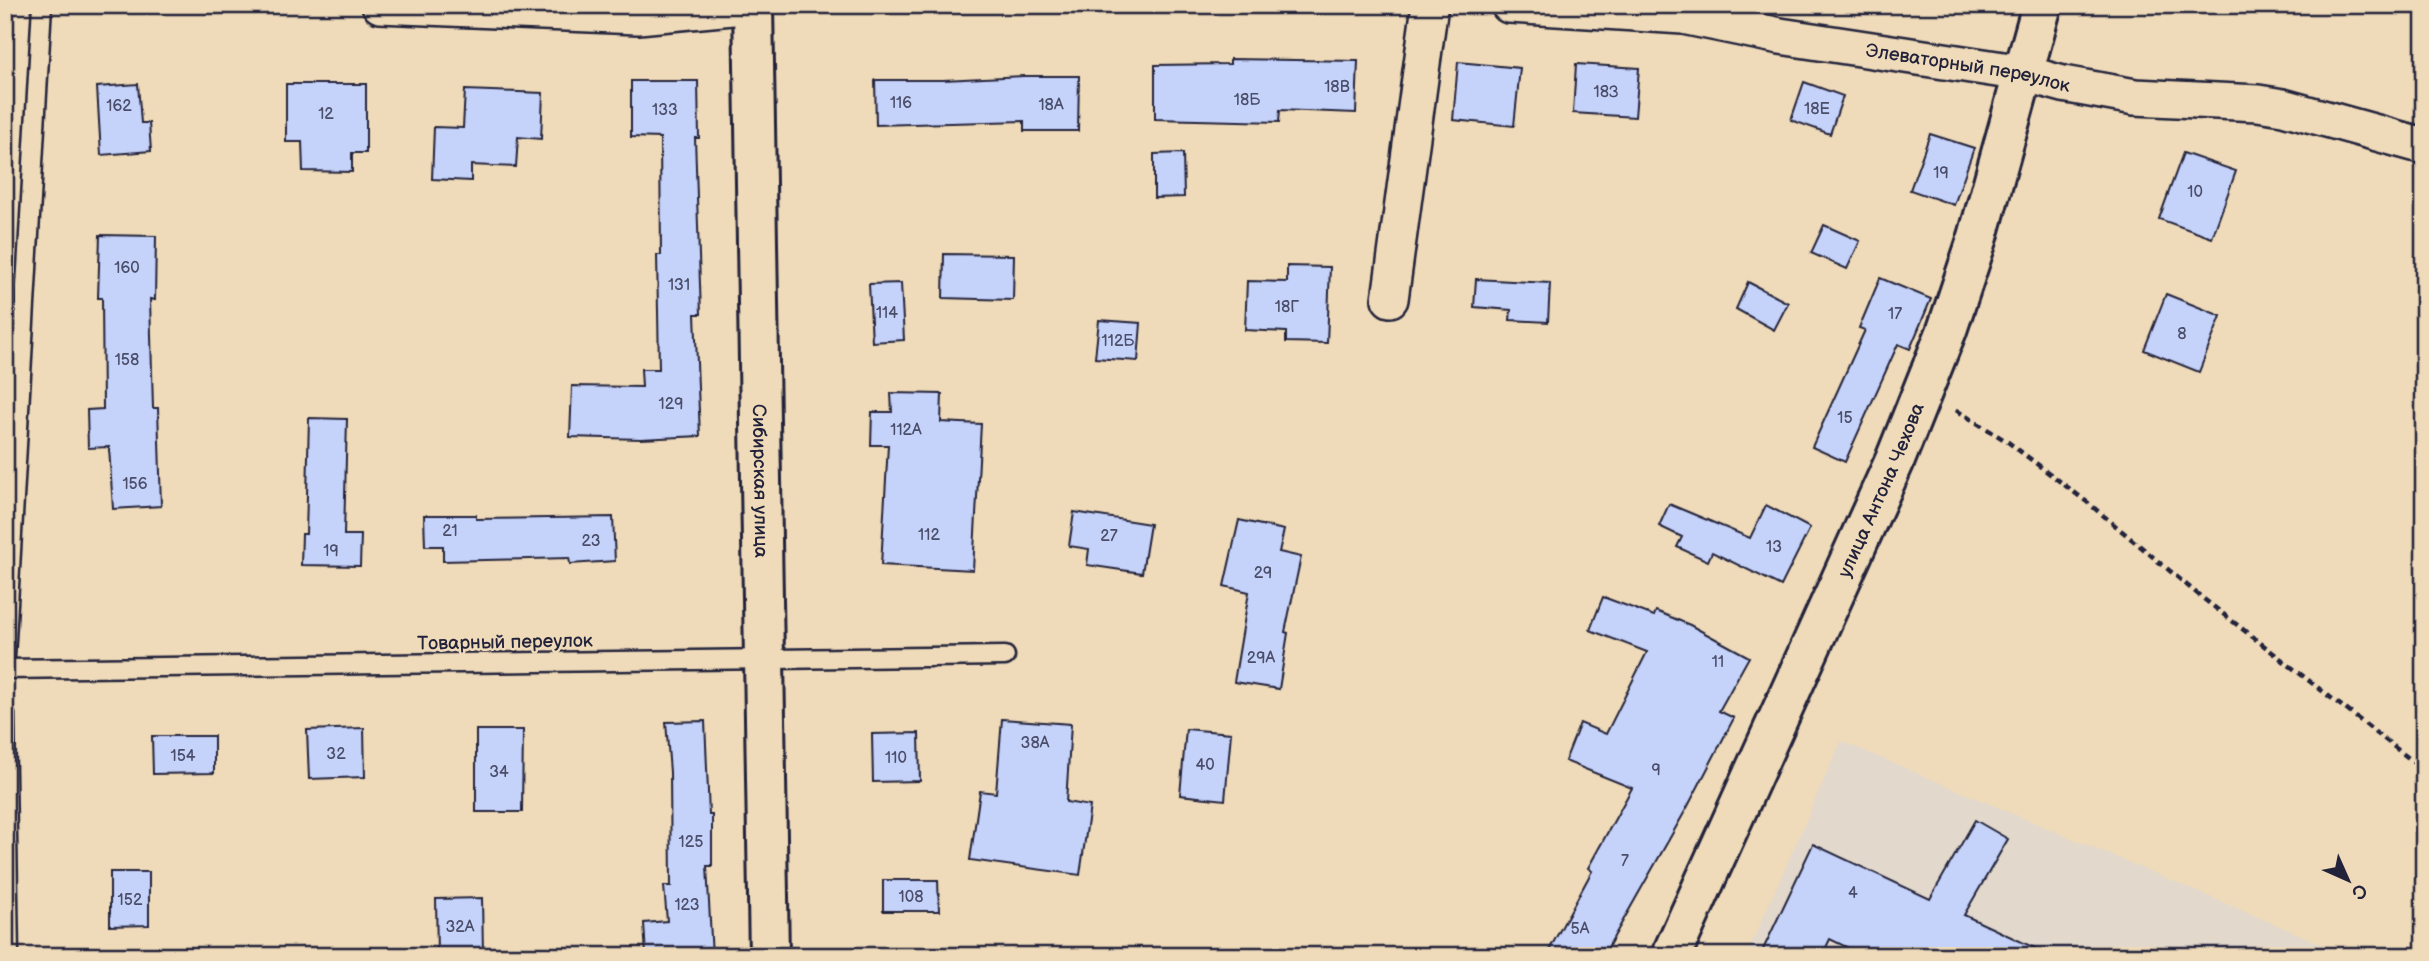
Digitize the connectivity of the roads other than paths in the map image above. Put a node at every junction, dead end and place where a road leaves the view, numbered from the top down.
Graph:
1 (42, 5) edge
2 (380, 5) edge
3 (753, 5) edge
4 (1430, 5) edge
5 (1510, 5) edge
6 (2042, 5) edge
7 (2023, 73) junction
8 (2424, 146) edge
9 (1390, 299) dead end
10 (1005, 656) dead end
11 (5, 657) edge
12 (763, 658) junction
13 (5, 669) edge
14 (5, 715) edge
15 (9, 956) edge
16 (769, 956) edge
17 (1671, 956) edge

1 - 11 lane
2 - 3 street
3 - 12 street, Сибирская улица
4 - 9 street
5 - 7 street, Элеваторный переулок
6 - 7 street, улица Антона Чехова
7 - 8 street, Элеваторный переулок
7 - 17 street, улица Антона Чехова
10 - 12 lane, Товарный переулок
12 - 13 lane, Товарный переулок
12 - 16 street, Сибирская улица
14 - 15 lane

